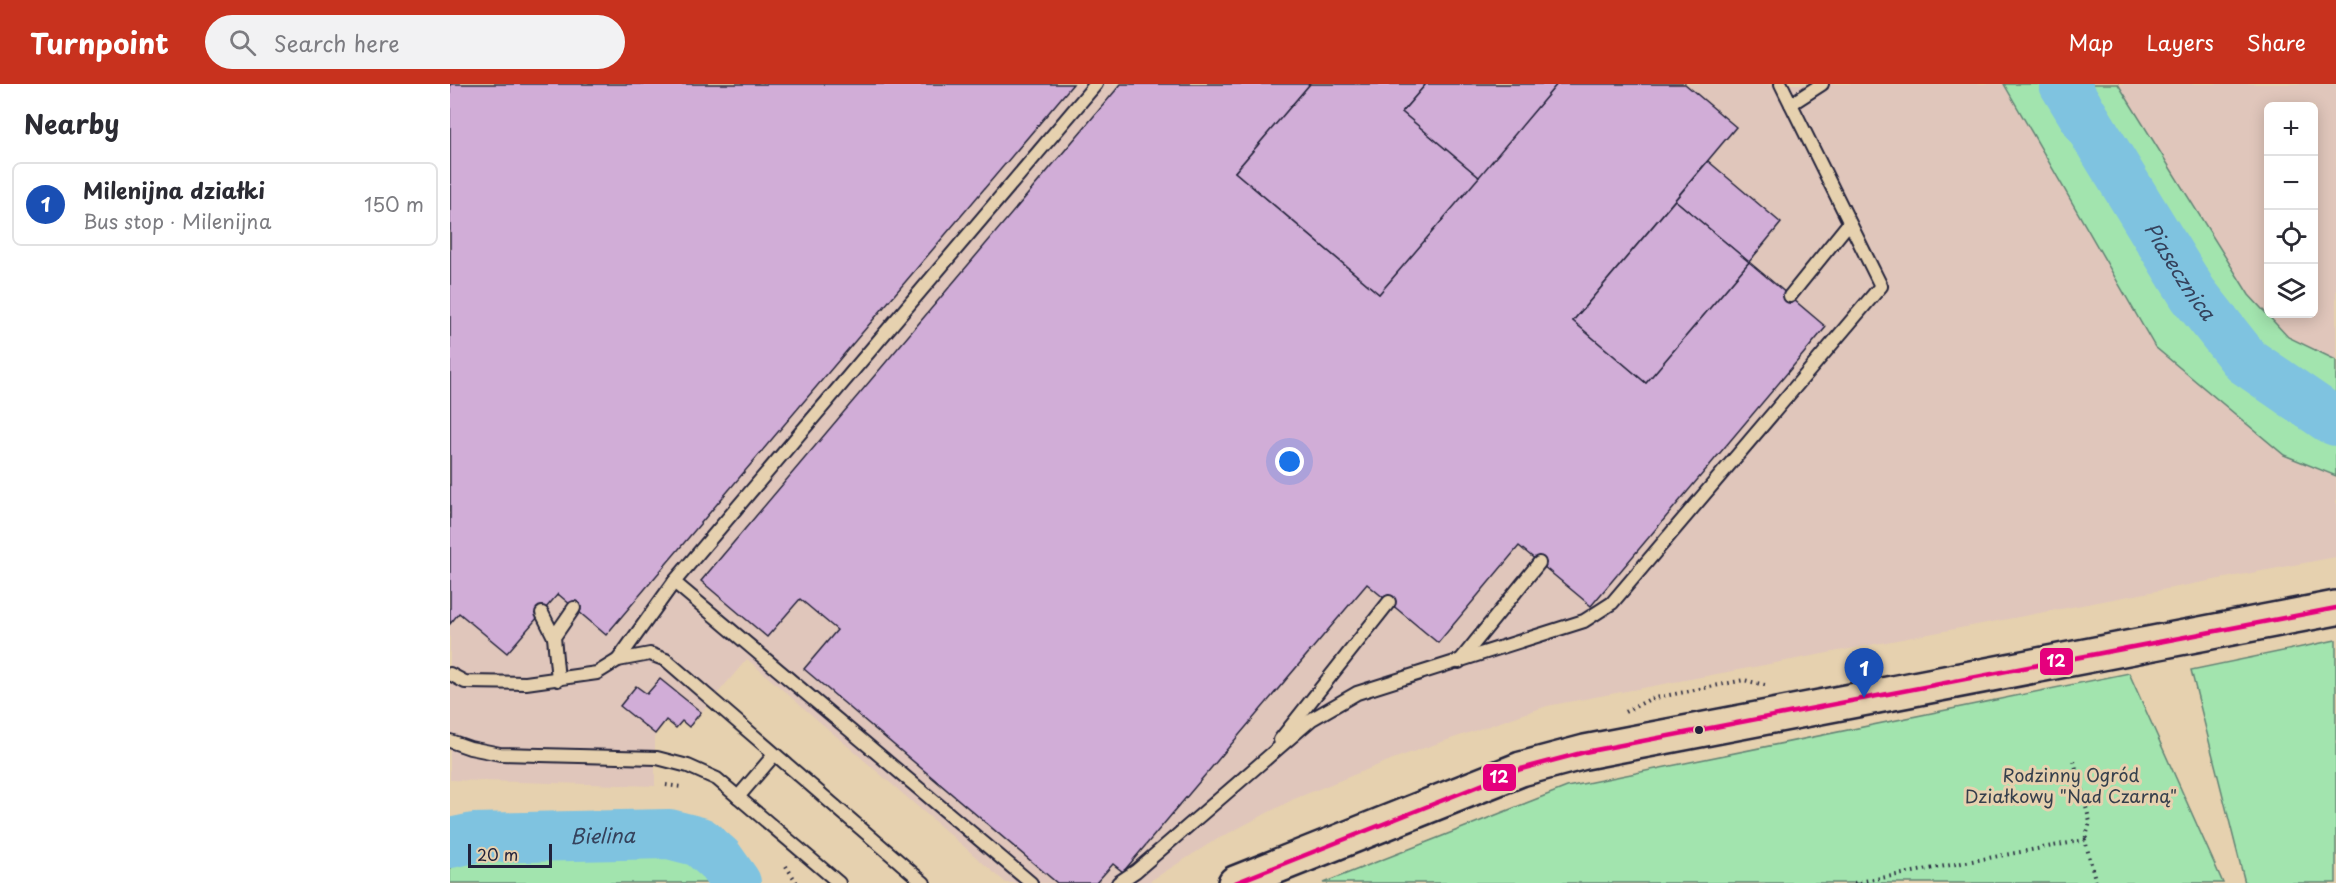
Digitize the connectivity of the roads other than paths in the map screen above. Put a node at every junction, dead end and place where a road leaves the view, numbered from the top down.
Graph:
1 (1096, 84) edge
2 (1781, 84) edge
3 (1822, 84) edge
4 (1791, 104) junction
5 (1849, 223) junction
6 (1790, 297) dead end
7 (1539, 563) dead end
8 (675, 582) junction
9 (1389, 602) dead end
10 (574, 608) dead end
11 (2336, 608) edge
12 (542, 613) dead end
13 (554, 637) junction
14 (618, 660) junction
15 (1459, 662) junction
16 (450, 674) edge
17 (558, 680) junction
18 (450, 681) edge
19 (465, 682) junction
20 (450, 741) edge
21 (774, 755) junction
22 (1260, 764) junction
23 (738, 797) junction
24 (838, 883) edge
25 (924, 883) edge
26 (1031, 883) edge
27 (1119, 883) edge
28 (1235, 883) edge

1 - 8 lane
2 - 4 lane
3 - 4 lane
4 - 5 lane
5 - 6 lane
5 - 15 lane
7 - 15 lane
8 - 14 lane
8 - 26 lane
9 - 22 lane
10 - 13 lane
11 - 28 street
12 - 13 lane
13 - 17 lane
14 - 17 lane
14 - 21 lane
15 - 22 lane
16 - 19 lane
17 - 19 lane
18 - 19 lane
20 - 23 lane
21 - 23 lane
21 - 25 lane
22 - 27 lane
23 - 24 lane

